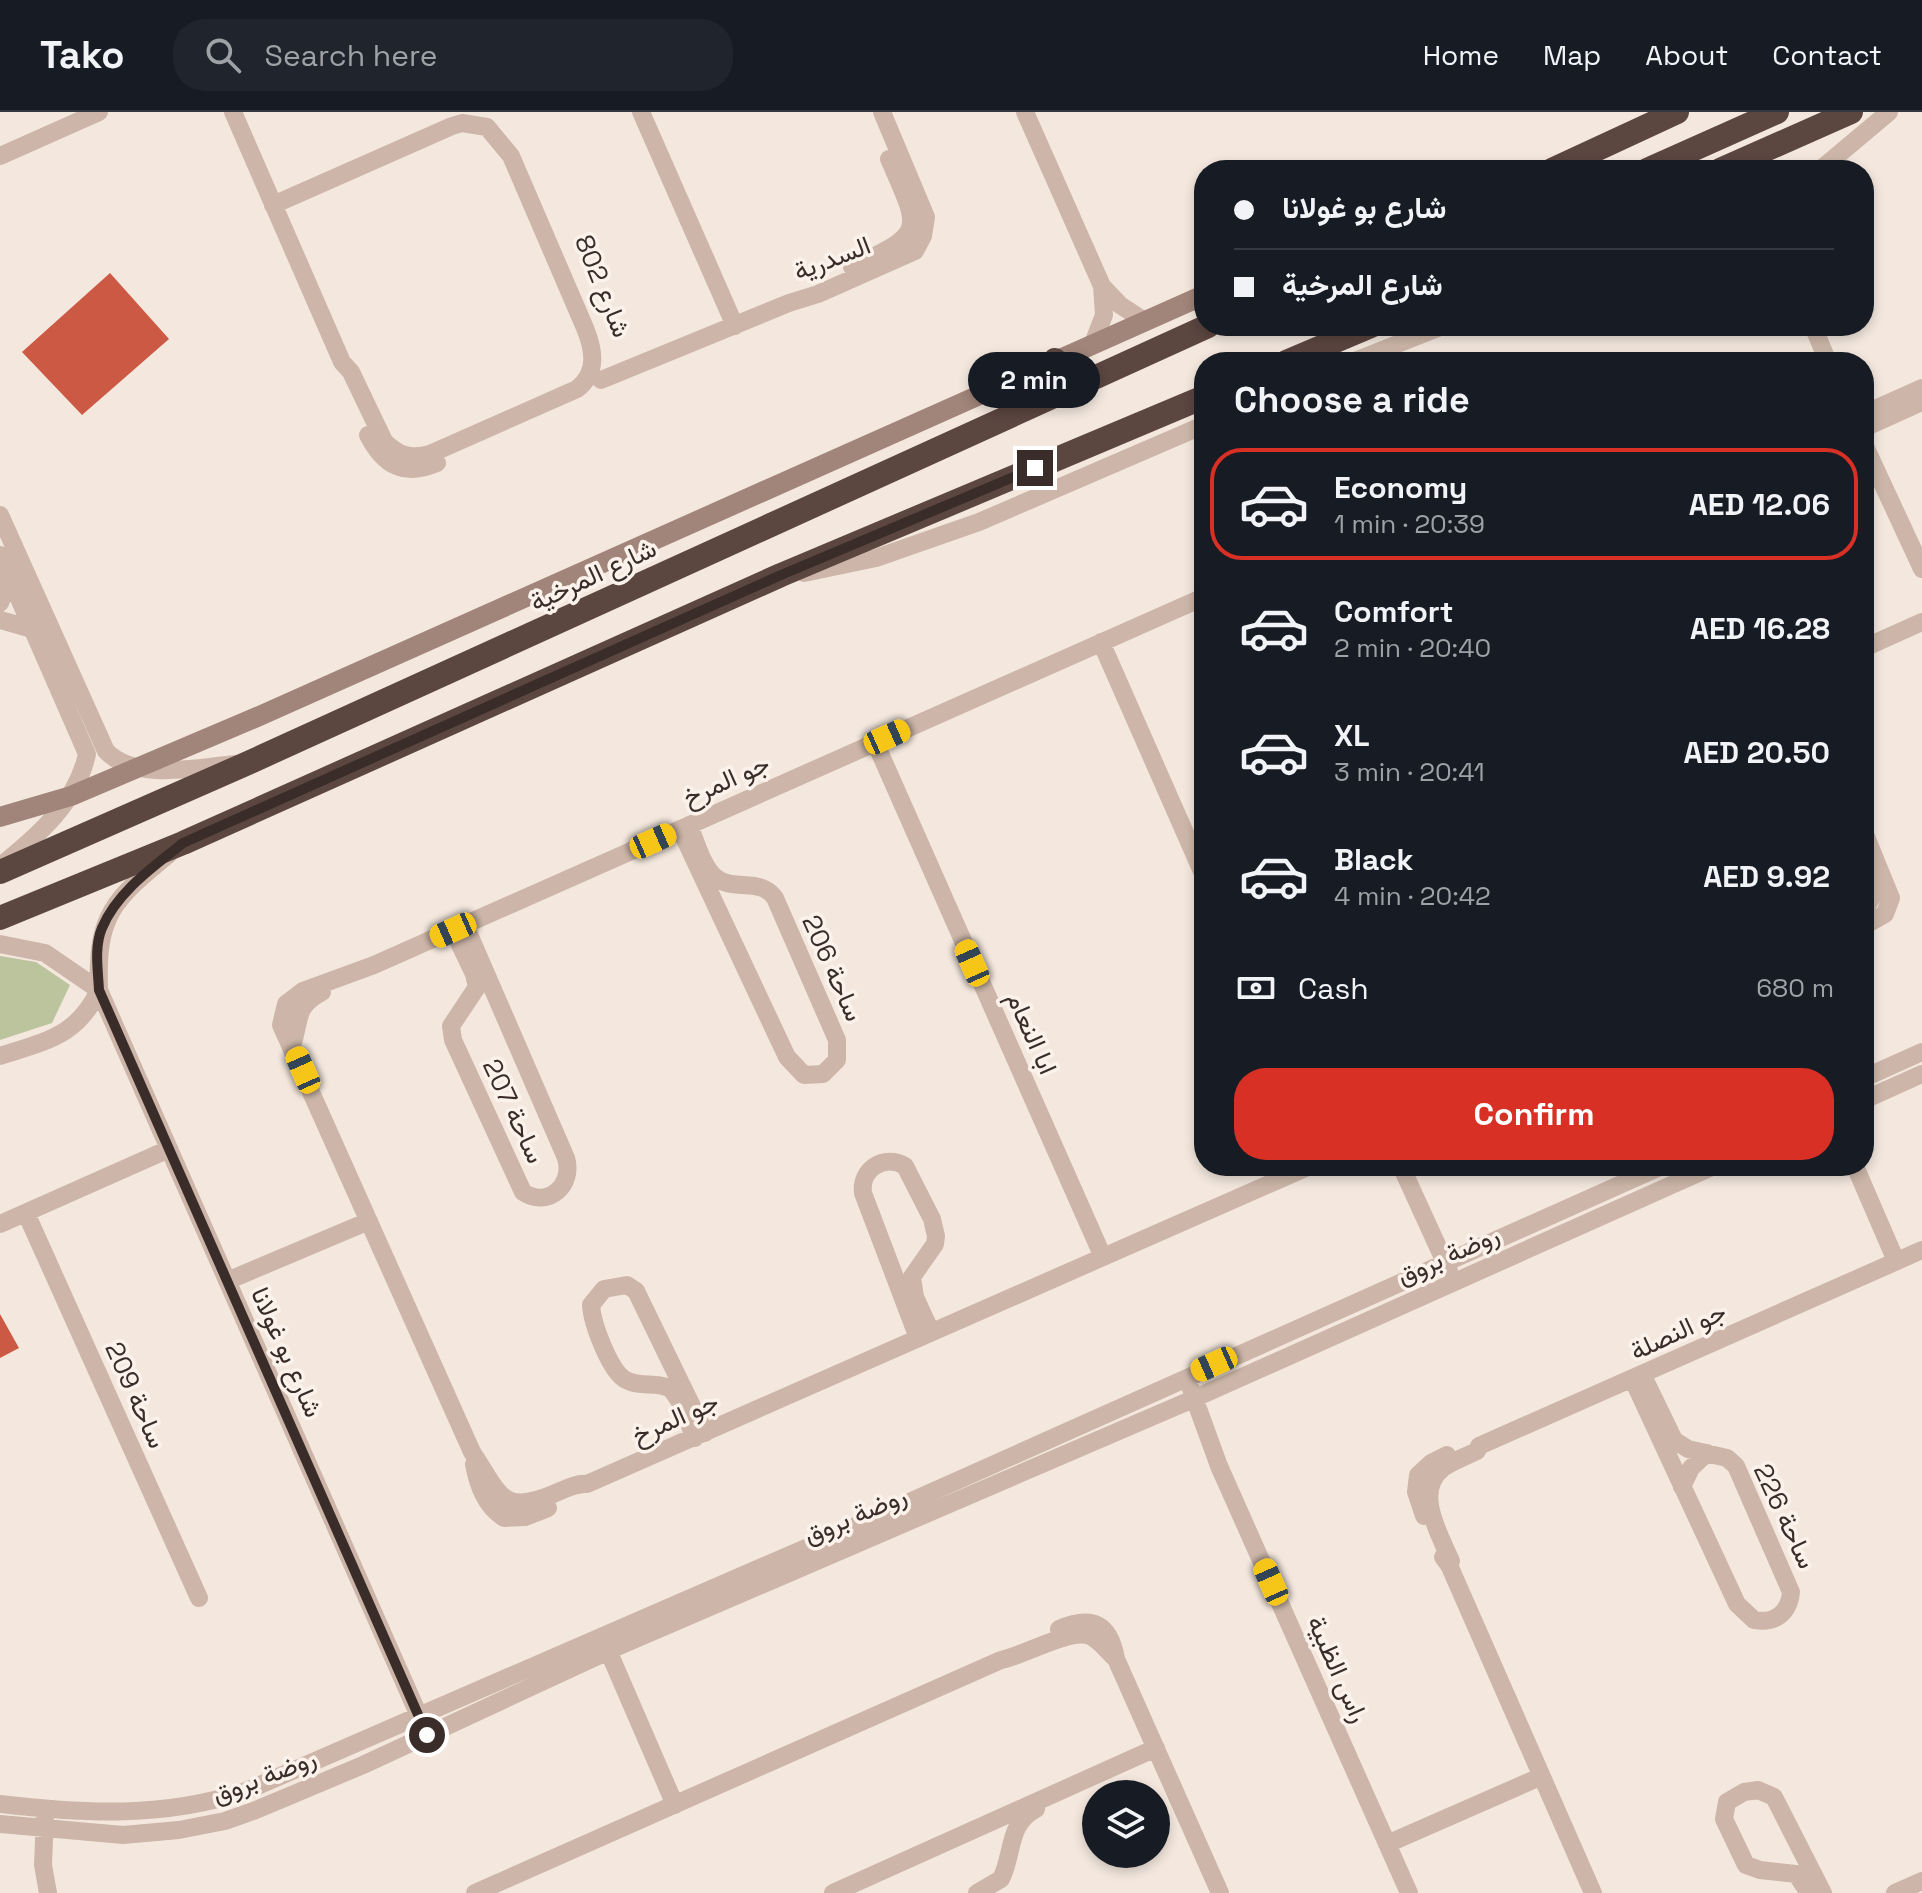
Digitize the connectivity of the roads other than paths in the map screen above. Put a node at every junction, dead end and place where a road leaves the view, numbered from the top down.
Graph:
1 (99, 112) edge
2 (233, 112) edge
3 (641, 112) edge
4 (869, 112) edge
5 (882, 112) edge
6 (1025, 112) edge
7 (1677, 112) edge
8 (1777, 112) edge
9 (1851, 112) edge
10 (1889, 112) edge
11 (0, 156) edge
12 (1574, 160) edge
13 (1669, 160) edge
14 (1743, 160) edge
15 (1832, 160) edge
16 (271, 199) junction
17 (1102, 286) junction
18 (1194, 299) edge
19 (789, 303) junction
20 (1143, 320) junction
21 (735, 326) junction
22 (1194, 332) edge
23 (1347, 336) edge
24 (1418, 336) edge
25 (1094, 341) junction
26 (1310, 352) edge
27 (1377, 352) edge
28 (1055, 360) junction
29 (342, 362) junction
30 (601, 380) junction
31 (1922, 388) edge
32 (1194, 401) edge
33 (1922, 402) edge
34 (1874, 410) edge
35 (1003, 417) junction
36 (1874, 424) edge
37 (1194, 429) edge
38 (1874, 465) edge
39 (0, 515) edge
40 (0, 555) edge
41 (1921, 564) edge
42 (781, 575) junction
43 (10, 578) junction
44 (1194, 601) edge
45 (0, 603) edge
46 (0, 620) edge
47 (1922, 622) edge
48 (32, 629) junction
49 (1101, 642) junction
50 (1874, 644) edge
51 (875, 742) junction
52 (248, 763) junction
53 (136, 767) junction
54 (71, 796) junction
55 (0, 817) edge
56 (685, 827) junction
57 (183, 843) junction
58 (1194, 853) edge
59 (1874, 856) edge
60 (0, 869) edge
61 (743, 885) junction
62 (0, 918) edge
63 (722, 919) junction
64 (1874, 920) edge
65 (459, 928) junction
66 (0, 944) edge
67 (99, 990) junction
68 (465, 1006) junction
69 (503, 1011) junction
70 (1922, 1052) edge
71 (0, 1056) edge
72 (1874, 1074) edge
73 (1922, 1074) edge
74 (1874, 1096) edge
75 (169, 1149) junction
76 (1287, 1176) edge
77 (1406, 1176) edge
78 (1639, 1176) edge
79 (1691, 1176) edge
80 (1859, 1176) edge
81 (26, 1213) junction
82 (369, 1221) junction
83 (0, 1224) edge
84 (1922, 1250) edge
85 (885, 1253) junction
86 (1103, 1257) junction
87 (921, 1261) junction
88 (1445, 1261) junction
89 (1896, 1261) junction
90 (1454, 1280) junction
91 (227, 1281) junction
92 (925, 1335) junction
93 (668, 1353) junction
94 (1638, 1378) junction
95 (1179, 1380) junction
96 (648, 1383) junction
97 (1189, 1400) junction
98 (700, 1436) junction
99 (1707, 1453) junction
100 (1682, 1487) junction
101 (199, 1598) dead end
102 (605, 1642) junction
103 (419, 1716) junction
104 (427, 1735) junction
105 (1158, 1752) junction
106 (1540, 1777) junction
107 (0, 1804) edge
108 (675, 1805) junction
109 (46, 1809) junction
110 (0, 1824) edge
111 (974, 1828) junction
112 (43, 1829) junction
113 (1796, 1836) junction
114 (1387, 1844) junction
115 (1010, 1848) junction
116 (1775, 1871) junction
117 (1922, 1881) edge
118 (48, 1893) edge
119 (475, 1893) edge
120 (833, 1893) edge
121 (977, 1893) edge
122 (1220, 1893) edge
123 (1409, 1893) edge
124 (1593, 1893) edge
125 (1809, 1893) edge
126 (1823, 1893) edge
127 (1895, 1893) edge

1 - 11 street
2 - 16 street, شارع 802
3 - 21 street
4 - 19 street, السدرية
5 - 19 street, السدرية
6 - 17 street
7 - 12 highway
8 - 13 highway
9 - 14 highway
10 - 15 street
16 - 29 street, شارع 802
16 - 29 street, شارع 802
16 - 30 street, شارع 802
17 - 20 street
17 - 25 street
18 - 20 main road, شارع المرخية
19 - 21 street
20 - 25 main road, شارع المرخية
21 - 30 street
22 - 35 highway, شارع المرخية
23 - 26 highway
24 - 27 street
25 - 28 main road, شارع المرخية
28 - 35 highway
28 - 53 main road, شارع المرخية
29 - 30 street, شارع 802
31 - 34 street
32 - 42 highway
33 - 36 street
35 - 52 highway, شارع المرخية
37 - 42 street
38 - 41 street
39 - 53 street
40 - 43 street
42 - 57 highway
43 - 45 street
43 - 48 street
44 - 49 street, جو المرخ
46 - 48 street
47 - 50 street
48 - 54 street
49 - 51 street, جو المرخ
49 - 58 street
51 - 56 street, جو المرخ
51 - 86 street, ابا النعام
52 - 53 street
52 - 60 highway, شارع المرخية
53 - 54 main road, شارع المرخية
54 - 55 main road, شارع المرخية
54 - 60 street
56 - 61 street, ساحة 206
56 - 63 street, ساحة 206
56 - 65 street, جو المرخ
57 - 62 highway
57 - 67 street, شارع بو غولانا
59 - 64 street
61 - 63 street
61 - 63 street, ساحة 206
65 - 68 street, ساحة 207
65 - 69 street, ساحة 207
65 - 82 street, جو المرخ
66 - 67 street
67 - 71 street
67 - 75 street, شارع بو غولانا
68 - 69 street
68 - 69 street, ساحة 207
70 - 72 street
73 - 74 street
75 - 81 street
75 - 91 street, شارع بو غولانا
76 - 86 street, جو المرخ
77 - 88 street
78 - 88 street, روضة بروق
79 - 90 street, روضة بروق
80 - 89 street
81 - 83 street
81 - 101 street, ساحة 209
82 - 91 street
82 - 98 street, جو المرخ
84 - 89 street, جو النصلة
85 - 87 street
85 - 87 street
85 - 92 street
86 - 92 street, جو المرخ
87 - 92 street
88 - 90 street
88 - 95 street, روضة بروق
89 - 94 street, جو النصلة
90 - 97 street, روضة بروق
91 - 103 street, شارع بو غولانا
92 - 98 street, جو المرخ
93 - 96 street
93 - 96 street
93 - 98 street
94 - 99 street, ساحة 226
94 - 100 street, ساحة 226
94 - 106 street, جو النصلة
95 - 97 street, راس الظبية
95 - 102 street, روضة بروق
96 - 98 street
97 - 102 street, روضة بروق
97 - 114 street, راس الظبية
99 - 100 street
99 - 100 street, ساحة 226
102 - 103 street, روضة بروق
102 - 104 street, روضة بروق
102 - 108 street
103 - 104 street, شارع بو غولانا
103 - 109 street, روضة بروق
104 - 112 street, روضة بروق
105 - 108 street
105 - 111 street
105 - 115 street
105 - 122 street
106 - 114 street
106 - 124 street, جو النصلة
107 - 109 street, روضة بروق
108 - 119 street
109 - 112 street
110 - 112 street, روضة بروق
111 - 115 street
111 - 120 street
112 - 118 street
113 - 116 street
113 - 116 street
113 - 126 street
114 - 123 street, راس الظبية
115 - 121 street
116 - 125 street
117 - 127 street

